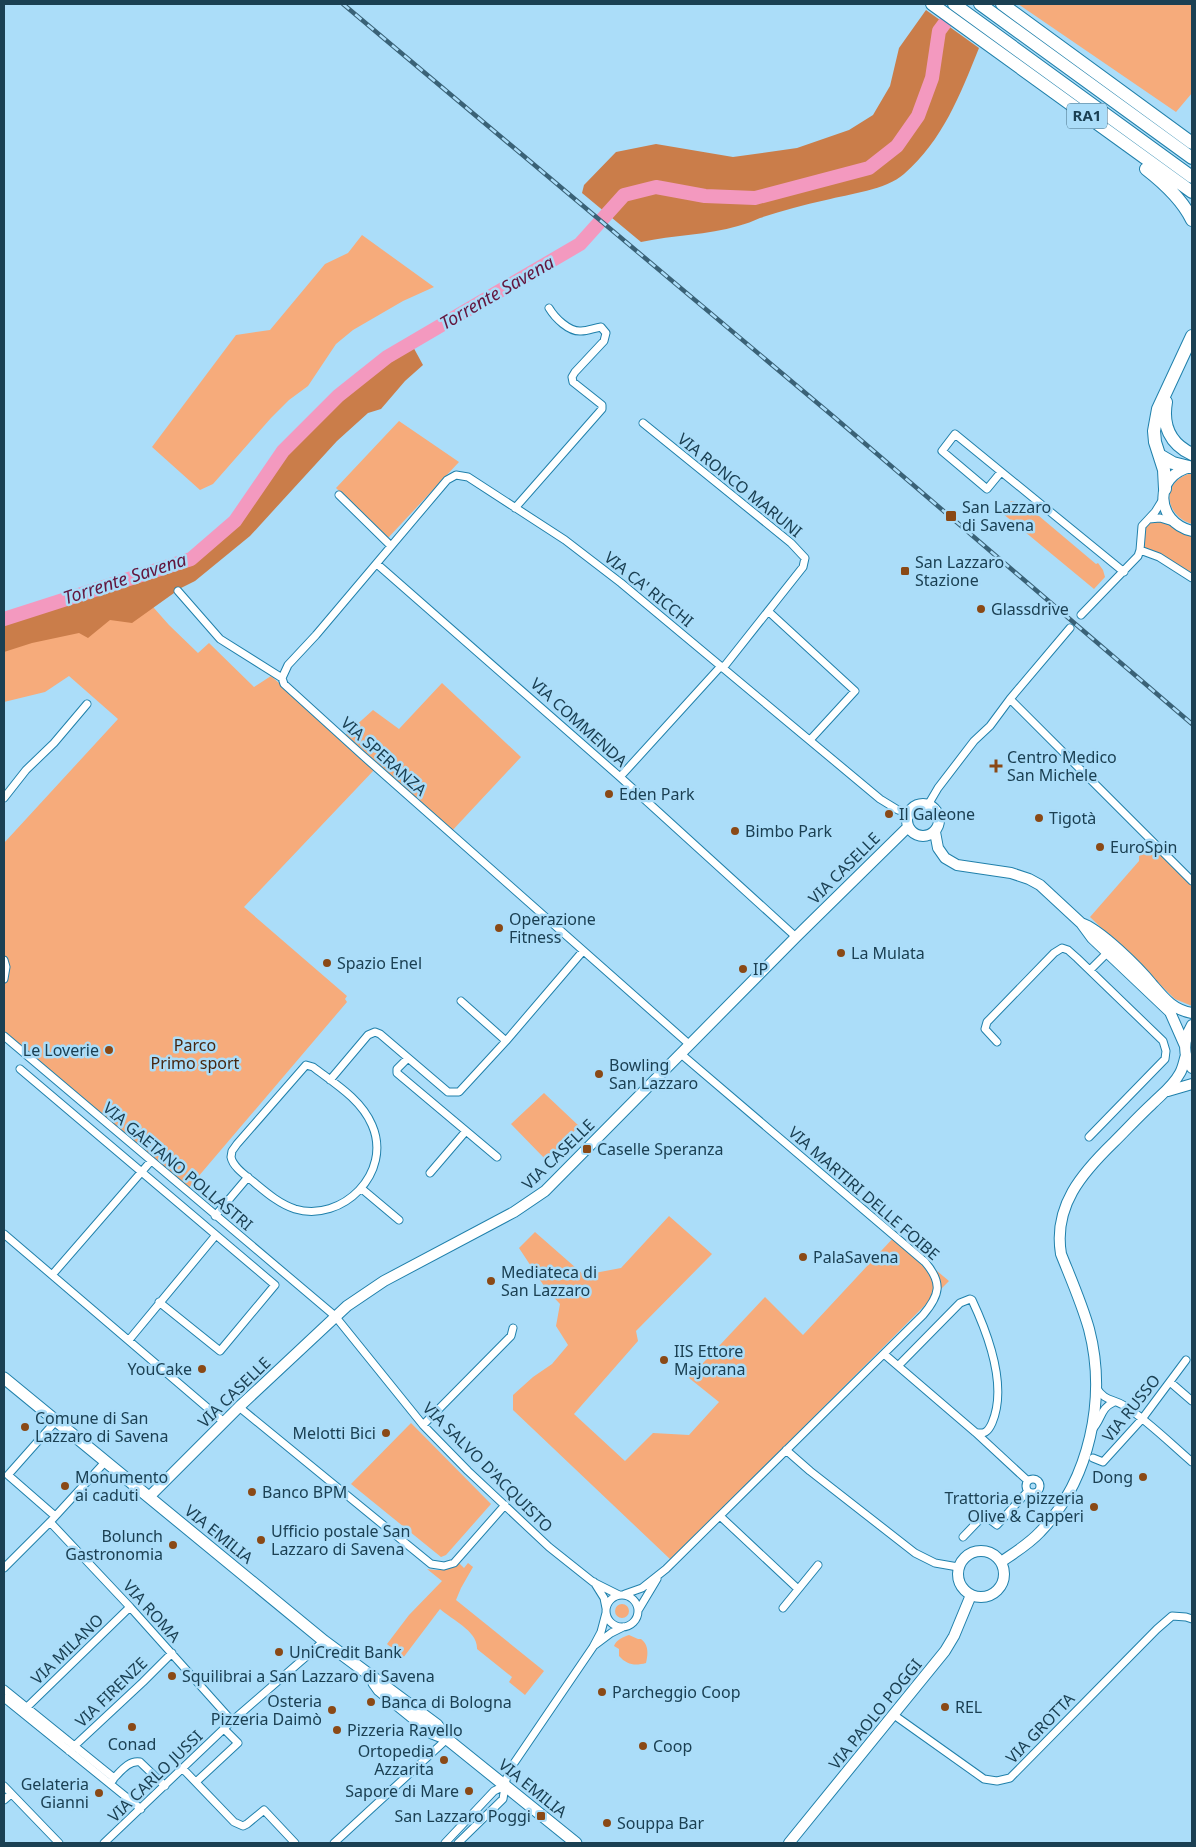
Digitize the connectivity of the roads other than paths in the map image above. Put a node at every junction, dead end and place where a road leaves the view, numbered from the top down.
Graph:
1 (932, 4) edge
2 (954, 4) edge
3 (980, 4) edge
4 (1000, 8) edge
5 (985, 34) junction
6 (1159, 119) junction
7 (1114, 135) junction
8 (1192, 136) edge
9 (1192, 143) edge
10 (1192, 158) edge
11 (1192, 177) edge
12 (1192, 192) edge
13 (1192, 220) edge
14 (549, 308) dead end
15 (1192, 336) edge
16 (1170, 385) junction
17 (643, 423) dead end
18 (1192, 454) edge
19 (1161, 456) junction
20 (1191, 467) edge
21 (1001, 472) junction
22 (1164, 494) junction
23 (339, 495) dead end
24 (515, 508) junction
25 (1149, 519) junction
26 (1174, 523) junction
27 (1192, 531) edge
28 (391, 546) junction
29 (1140, 550) junction
30 (377, 564) junction
31 (1124, 572) junction
32 (1192, 578) edge
33 (178, 591) dead end
34 (768, 612) junction
35 (1081, 616) dead end
36 (1070, 628) dead end
37 (722, 667) junction
38 (282, 678) junction
39 (1010, 698) junction
40 (87, 704) dead end
41 (810, 740) junction
42 (620, 777) junction
43 (4, 798) edge
44 (928, 805) junction
45 (908, 812) junction
46 (908, 827) junction
47 (935, 832) junction
48 (920, 836) junction
49 (938, 848) junction
50 (1192, 881) edge
51 (1081, 923) junction
52 (796, 937) junction
53 (583, 951) junction
54 (1107, 953) junction
55 (4, 960) edge
56 (1090, 970) junction
57 (4, 979) edge
58 (461, 1001) dead end
59 (1192, 1013) edge
60 (1192, 1025) edge
61 (4, 1036) edge
62 (506, 1041) junction
63 (997, 1042) dead end
64 (690, 1045) junction
65 (1185, 1050) junction
66 (681, 1054) junction
67 (408, 1058) junction
68 (1192, 1068) edge
69 (20, 1069) dead end
70 (330, 1080) junction
71 (1192, 1084) edge
72 (1168, 1091) junction
73 (466, 1131) junction
74 (1089, 1137) dead end
75 (497, 1157) dead end
76 (151, 1161) junction
77 (141, 1172) junction
78 (430, 1173) dead end
79 (248, 1176) junction
80 (362, 1189) junction
81 (215, 1216) junction
82 (399, 1220) dead end
83 (4, 1234) edge
84 (216, 1235) junction
85 (52, 1275) junction
86 (160, 1302) junction
87 (335, 1316) junction
88 (513, 1328) dead end
89 (129, 1340) junction
90 (884, 1354) junction
91 (1186, 1360) dead end
92 (898, 1366) junction
93 (4, 1378) edge
94 (1170, 1382) junction
95 (1096, 1387) junction
96 (1192, 1401) edge
97 (1114, 1402) junction
98 (239, 1408) junction
99 (1142, 1419) junction
100 (55, 1422) junction
101 (224, 1422) junction
102 (423, 1424) junction
103 (1092, 1430) junction
104 (975, 1432) junction
105 (786, 1450) junction
106 (1093, 1458) dead end
107 (105, 1462) junction
108 (1192, 1462) edge
109 (1028, 1481) junction
110 (1028, 1491) junction
111 (149, 1497) junction
112 (505, 1505) junction
113 (720, 1516) junction
114 (53, 1519) junction
115 (963, 1537) dead end
116 (1001, 1562) junction
117 (818, 1565) dead end
118 (958, 1567) junction
119 (4, 1568) edge
120 (659, 1576) junction
121 (594, 1582) junction
122 (798, 1589) junction
123 (622, 1594) junction
124 (971, 1595) junction
125 (130, 1607) junction
126 (784, 1608) dead end
127 (639, 1609) junction
128 (606, 1610) junction
129 (1192, 1620) edge
130 (623, 1627) junction
131 (324, 1641) junction
132 (593, 1647) junction
133 (172, 1653) junction
134 (4, 1690) edge
135 (4, 1698) edge
136 (24, 1710) junction
137 (894, 1715) junction
138 (232, 1721) junction
139 (224, 1729) junction
140 (446, 1739) junction
141 (71, 1749) junction
142 (183, 1768) junction
143 (114, 1778) junction
144 (196, 1782) junction
145 (506, 1785) junction
146 (4, 1786) edge
147 (165, 1786) junction
148 (114, 1787) junction
149 (11, 1794) junction
150 (4, 1800) edge
151 (141, 1809) junction
152 (59, 1843) edge
153 (104, 1843) edge
154 (295, 1843) edge
155 (334, 1843) edge
156 (445, 1843) edge
157 (459, 1843) edge
158 (576, 1843) edge
159 (789, 1843) edge

1 - 5 highway, RA1
2 - 5 highway
3 - 4 highway
4 - 6 highway, RA1
4 - 10 highway
5 - 7 highway, RA1
5 - 11 highway
6 - 8 highway
6 - 9 highway, RA1
7 - 12 highway, RA1
7 - 13 highway
14 - 24 street
15 - 16 highway
16 - 18 highway
16 - 19 highway
17 - 34 street, VIA RONCO MARUNI
19 - 20 highway
19 - 22 highway
20 - 22 street
21 - 21 street
21 - 31 street
22 - 25 street
22 - 26 street
23 - 28 street
24 - 28 street, VIA CA' RICCHI
24 - 37 street, VIA CA' RICCHI
25 - 26 street
25 - 29 street
26 - 27 street
28 - 30 street
29 - 31 street
29 - 32 street
30 - 38 street
30 - 42 street, VIA COMMENDA
31 - 35 street
33 - 38 street, VIA SPERANZA
34 - 37 street, VIA RONCO MARUNI
34 - 41 street
36 - 39 street
37 - 41 street, VIA CA' RICCHI
37 - 42 street, VIA RONCO MARUNI
38 - 53 street, VIA SPERANZA
39 - 44 street
39 - 50 street
40 - 43 street
41 - 45 street, VIA CA' RICCHI
42 - 52 street, VIA COMMENDA
44 - 45 street
44 - 47 street
45 - 46 street
46 - 48 street
46 - 52 street, VIA CASELLE
47 - 48 street
47 - 49 street
48 - 49 street
49 - 51 street
51 - 54 street
51 - 59 street
52 - 64 street, VIA CASELLE
53 - 62 street
53 - 64 street, VIA SPERANZA
54 - 56 street
54 - 65 street
55 - 57 street
56 - 63 street
56 - 74 street
58 - 62 street
60 - 65 street
61 - 76 street, VIA GAETANO POLLASTRI
62 - 67 street
64 - 66 street, VIA CASELLE
65 - 68 street
65 - 72 street
66 - 87 street, VIA CASELLE
66 - 90 street, VIA MARTIRI DELLE FOIBE
67 - 70 street
67 - 73 street
69 - 77 street
70 - 79 street
70 - 80 street
71 - 72 street
72 - 95 street
73 - 75 street
73 - 78 street
76 - 77 street
76 - 81 street, VIA GAETANO POLLASTRI
77 - 84 street
77 - 85 street
79 - 80 street
79 - 81 street
80 - 82 street
81 - 87 street, VIA GAETANO POLLASTRI
83 - 85 street
84 - 86 street
84 - 86 street
85 - 89 street
86 - 89 street
87 - 98 street, VIA CASELLE
87 - 102 street, VIA SALVO D'ACQUISTO
88 - 102 street
89 - 101 street
90 - 92 street
90 - 105 street, VIA MARTIRI DELLE FOIBE
91 - 94 street, VIA RUSSO
92 - 104 street
92 - 104 street
93 - 100 main road, VIA EMILIA
94 - 96 street
94 - 99 street, VIA RUSSO
95 - 97 street
95 - 103 street
97 - 99 street
97 - 103 street
98 - 101 street, VIA CASELLE
98 - 112 street
99 - 106 street, VIA RUSSO
99 - 108 street
100 - 107 main road, VIA EMILIA
100 - 114 street, VIA ROMA
101 - 111 street, VIA CASELLE
102 - 112 street, VIA SALVO D'ACQUISTO
103 - 116 street
104 - 109 street
105 - 113 street, VIA MARTIRI DELLE FOIBE
105 - 118 street
107 - 111 main road, VIA EMILIA
107 - 114 street
109 - 110 street
109 - 110 street
110 - 115 street
111 - 131 main road, VIA EMILIA
112 - 121 street, VIA SALVO D'ACQUISTO
113 - 120 street, VIA MARTIRI DELLE FOIBE
113 - 122 street
114 - 119 street
114 - 125 street, VIA ROMA
116 - 118 street
116 - 124 street
117 - 122 street
118 - 124 street
120 - 123 street, VIA MARTIRI DELLE FOIBE
120 - 127 street, VIA MARTIRI DELLE FOIBE
121 - 123 street
121 - 128 street
122 - 126 street
123 - 127 street
123 - 128 street, VIA MARTIRI DELLE FOIBE
124 - 137 street, VIA PAOLO POGGI
125 - 133 street, VIA ROMA
125 - 136 street, VIA MILANO
127 - 130 street, VIA MARTIRI DELLE FOIBE
128 - 130 street
128 - 132 street, VIA MARTIRI DELLE FOIBE
129 - 137 street, VIA GROTTA
130 - 132 street, VIA MARTIRI DELLE FOIBE
131 - 138 street, VIA CARLO JUSSI
131 - 140 main road, VIA EMILIA
132 - 145 street, VIA MARTIRI DELLE FOIBE
133 - 138 street, VIA ROMA
133 - 141 street, VIA FIRENZE
134 - 136 street
135 - 136 street
136 - 141 street
137 - 159 street, VIA PAOLO POGGI
138 - 139 street, VIA CARLO JUSSI
139 - 142 street, VIA CARLO JUSSI
139 - 144 street, VIA CARLO JUSSI
140 - 145 main road, VIA EMILIA
140 - 155 street
141 - 143 street
141 - 148 street
142 - 144 street
142 - 147 street, VIA CARLO JUSSI
143 - 147 street
143 - 148 street
144 - 154 street
145 - 156 street
145 - 157 street, VIA MARTIRI DELLE FOIBE
145 - 158 main road, VIA EMILIA
146 - 149 street
147 - 151 street, VIA CARLO JUSSI
148 - 151 street
149 - 150 street
149 - 152 street
151 - 153 street, VIA CARLO JUSSI

